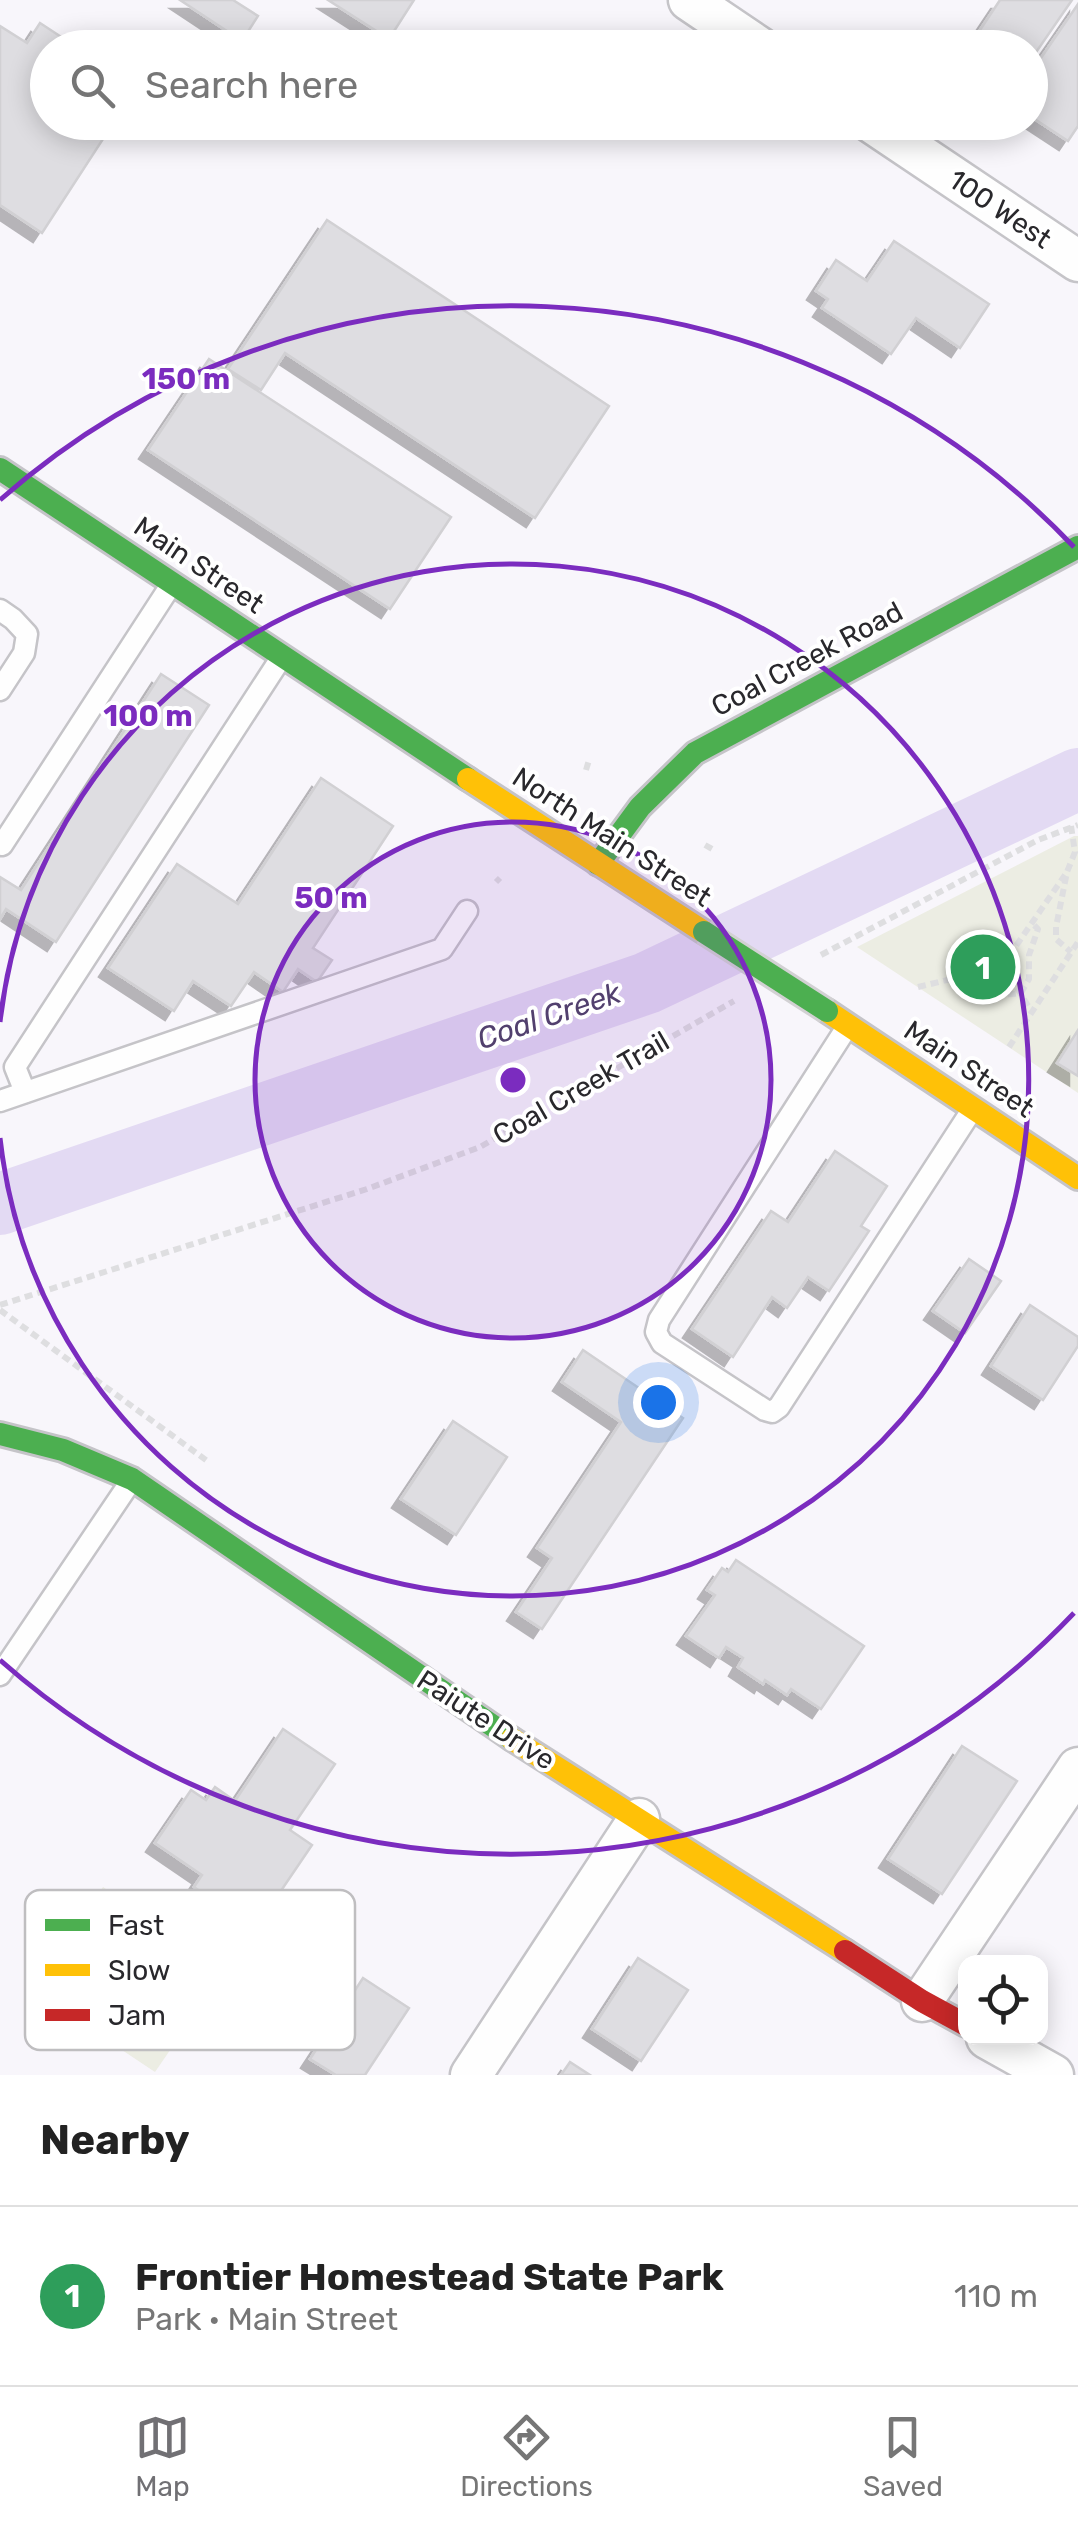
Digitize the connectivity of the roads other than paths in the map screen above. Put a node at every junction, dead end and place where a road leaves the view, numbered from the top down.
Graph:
1 (689, 0) edge
2 (733, 30) edge
3 (898, 140) edge
4 (1078, 261) edge
5 (1, 471) edge
6 (1078, 547) edge
7 (172, 583) junction
8 (0, 610) edge
9 (282, 656) junction
10 (0, 690) edge
11 (365, 711) joint
12 (2, 844) edge
13 (598, 864) junction
14 (467, 911) dead end
15 (827, 1011) joint
16 (848, 1025) junction
17 (26, 1092) junction
18 (0, 1101) edge
19 (973, 1108) junction
20 (1078, 1178) edge
21 (0, 1434) edge
22 (132, 1479) junction
23 (0, 1675) edge
24 (1078, 1768) edge
25 (639, 1819) junction
26 (922, 2001) junction
27 (958, 2021) edge
28 (999, 2045) edge
29 (471, 2075) edge
30 (1053, 2075) edge

1 - 2 street
3 - 4 street, 100 West
5 - 7 main road, Main Street
6 - 13 main road, Coal Creek Road
7 - 9 main road, Main Street
7 - 12 lane
8 - 10 lane
9 - 11 main road, Main Street
9 - 17 lane
11 - 13 main road, North Main Street
13 - 15 main road, North Main Street, bridge
14 - 17 lane
15 - 16 main road, Main Street
16 - 19 main road, Main Street
16 - 19 lane
17 - 18 lane
19 - 20 main road, Main Street
21 - 22 main road, Paiute Drive
22 - 23 lane
22 - 25 main road, Paiute Drive
24 - 26 street
25 - 26 main road, Paiute Drive
25 - 29 street
26 - 27 main road, Paiute Drive
28 - 30 street

